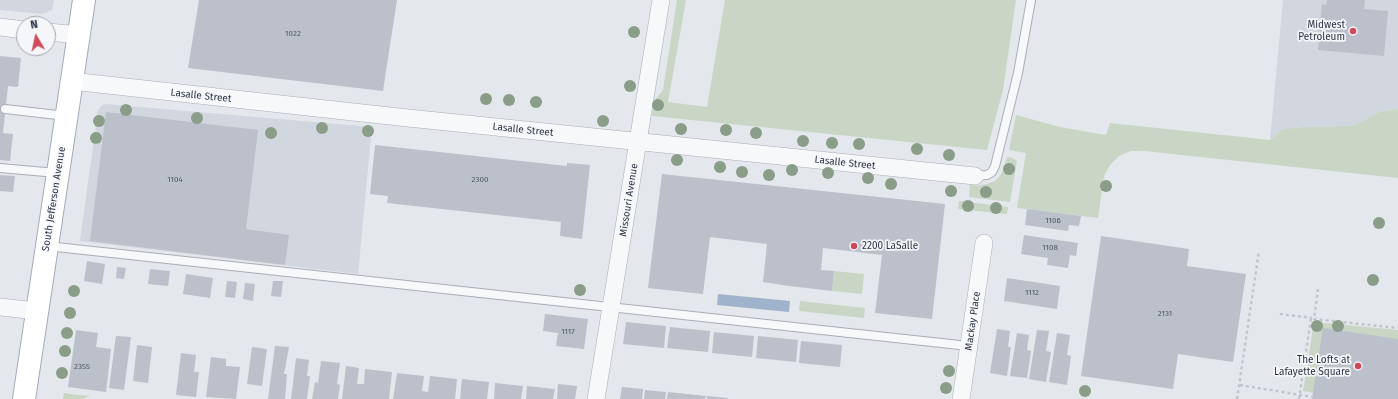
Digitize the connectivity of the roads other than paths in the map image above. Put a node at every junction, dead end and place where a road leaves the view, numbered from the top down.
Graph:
1 (84, 0) edge
2 (661, 0) edge
3 (1031, 0) edge
4 (0, 27) edge
5 (16, 29) edge
6 (56, 33) edge
7 (79, 35) junction
8 (71, 81) junction
9 (5, 109) dead end
10 (66, 116) junction
11 (638, 141) junction
12 (0, 168) edge
13 (58, 173) junction
14 (975, 176) joint
15 (984, 243) dead end
16 (46, 246) junction
17 (611, 306) junction
18 (0, 308) edge
19 (37, 311) junction
20 (969, 346) junction
21 (24, 399) edge
22 (596, 399) edge
23 (961, 399) edge

1 - 7 main road, South Jefferson Avenue
2 - 11 street, Missouri Avenue
3 - 14 lane
4 - 5 street
6 - 7 street
7 - 8 main road, South Jefferson Avenue
8 - 10 main road, South Jefferson Avenue
8 - 11 street, Lasalle Street
9 - 10 lane
10 - 13 main road, South Jefferson Avenue
11 - 14 street, Lasalle Street
11 - 17 street, Missouri Avenue
12 - 13 lane
13 - 16 main road, South Jefferson Avenue
15 - 20 street, Mackay Place
16 - 17 lane
16 - 19 main road, South Jefferson Avenue
17 - 20 lane
17 - 22 street, Missouri Avenue
18 - 19 street
19 - 21 main road, South Jefferson Avenue
20 - 23 street, Mackay Place

